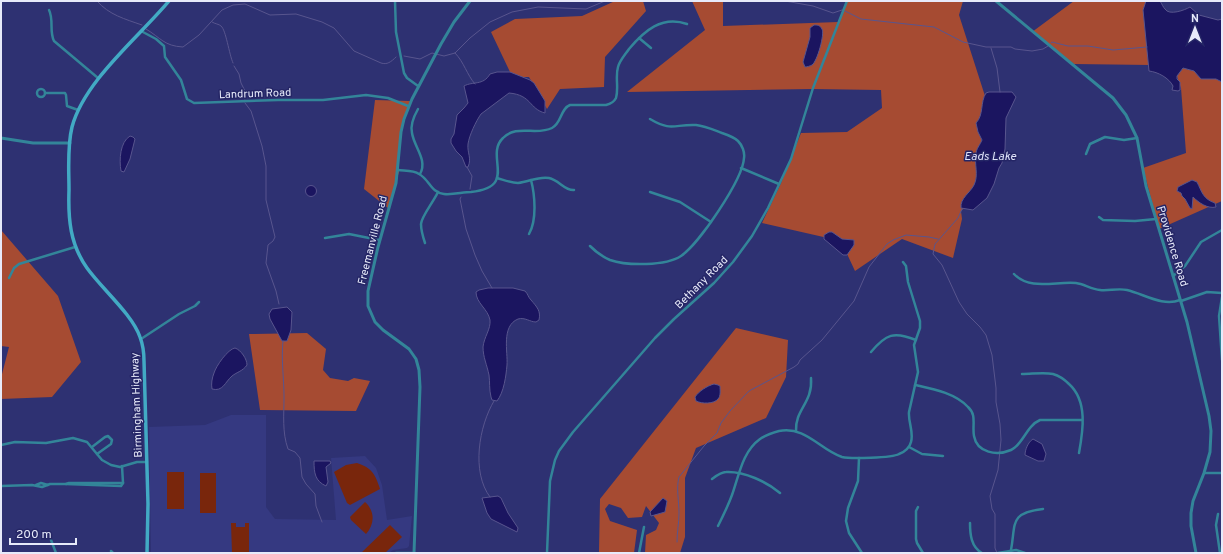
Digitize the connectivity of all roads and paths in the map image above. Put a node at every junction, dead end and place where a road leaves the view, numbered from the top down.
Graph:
1 (169, 1) edge
2 (395, 1) edge
3 (470, 1) edge
4 (847, 1) edge
5 (996, 1) edge
6 (49, 10) dead end
7 (687, 24) dead end
8 (141, 31) junction
9 (639, 38) junction
10 (651, 48) dead end
11 (99, 79) junction
12 (418, 86) junction
13 (45, 93) dead end
14 (408, 106) junction
15 (418, 109) dead end
16 (78, 110) junction
17 (650, 119) dead end
18 (1, 138) edge
19 (1137, 138) junction
20 (70, 143) junction
21 (1086, 154) dead end
22 (741, 168) junction
23 (398, 170) junction
24 (420, 174) junction
25 (497, 178) junction
26 (531, 180) junction
27 (779, 184) junction
28 (574, 190) dead end
29 (438, 192) junction
30 (650, 192) dead end
31 (1098, 217) dead end
32 (1156, 220) junction
33 (711, 222) junction
34 (1222, 230) edge
35 (529, 234) dead end
36 (325, 238) dead end
37 (380, 240) junction
38 (425, 243) dead end
39 (590, 246) dead end
40 (76, 247) junction
41 (903, 262) dead end
42 (1014, 274) dead end
43 (1173, 276) junction
44 (9, 278) dead end
45 (1222, 293) edge
46 (1222, 297) edge
47 (1180, 301) junction
48 (199, 302) dead end
49 (141, 339) junction
50 (916, 340) junction
51 (871, 352) dead end
52 (1222, 360) edge
53 (1022, 374) dead end
54 (812, 378) dead end
55 (915, 385) junction
56 (1082, 420) junction
57 (796, 431) junction
58 (1, 445) edge
59 (92, 447) junction
60 (908, 447) junction
61 (1079, 453) dead end
62 (97, 454) junction
63 (943, 456) dead end
64 (859, 458) junction
65 (147, 462) junction
66 (122, 466) junction
67 (1204, 473) junction
68 (1222, 473) edge
69 (739, 474) junction
70 (712, 478) dead end
71 (1, 486) edge
72 (780, 492) dead end
73 (918, 507) dead end
74 (1043, 509) dead end
75 (1218, 514) dead end
76 (970, 523) dead end
77 (718, 526) dead end
78 (644, 527) dead end
79 (51, 540) dead end
80 (1011, 550) junction
81 (56, 553) edge
82 (147, 553) edge
83 (396, 553) edge
84 (414, 553) edge
85 (547, 553) edge
86 (639, 553) edge
87 (862, 553) edge
88 (923, 553) edge
89 (980, 553) edge
90 (998, 553) edge
91 (1025, 553) edge
92 (1196, 553) edge
93 (1220, 553) edge

1 - 8 main road, Birmingham Highway
2 - 12 street
3 - 12 street, Freemanville Road
4 - 27 street, Bethany Road
5 - 19 street, Providence Road
6 - 11 street
7 - 9 street
8 - 11 main road, Birmingham Highway
8 - 14 street, Landrum Road
9 - 10 street
9 - 25 street
11 - 16 main road, Birmingham Highway
12 - 14 street, Freemanville Road
13 - 16 street
14 - 23 street, Freemanville Road
15 - 24 street
16 - 20 main road, Birmingham Highway
17 - 22 street
18 - 20 street
19 - 21 street
19 - 32 street, Providence Road
20 - 40 main road, Birmingham Highway
22 - 27 street
22 - 33 street
23 - 24 street
23 - 37 street, Freemanville Road
24 - 29 street
25 - 26 street
25 - 29 street
26 - 28 street
26 - 35 street
27 - 85 street, Bethany Road
29 - 38 street
30 - 33 street
31 - 32 street
32 - 43 street, Providence Road
33 - 39 street
34 - 43 street
36 - 37 street
37 - 84 street, Freemanville Road
40 - 44 street
40 - 49 main road, Birmingham Highway
41 - 50 street
42 - 47 street
43 - 47 street, Providence Road
45 - 47 street
46 - 52 street
47 - 67 street, Providence Road
48 - 49 street
49 - 65 main road, Birmingham Highway
50 - 51 street
50 - 55 street
53 - 56 street
54 - 57 street
55 - 56 street
55 - 60 street
56 - 61 street
57 - 64 street
57 - 69 street
58 - 59 street
59 - 62 street
59 - 62 street
60 - 63 street
60 - 64 street
62 - 66 street
64 - 87 street
65 - 66 street
65 - 82 main road, Birmingham Highway
66 - 71 street
67 - 68 street
67 - 92 street, Providence Road
69 - 70 street
69 - 72 street
69 - 77 street
73 - 88 street
74 - 80 street
75 - 93 street
76 - 89 street
78 - 86 street
79 - 81 street
80 - 90 street
80 - 91 street
83 - 84 street

